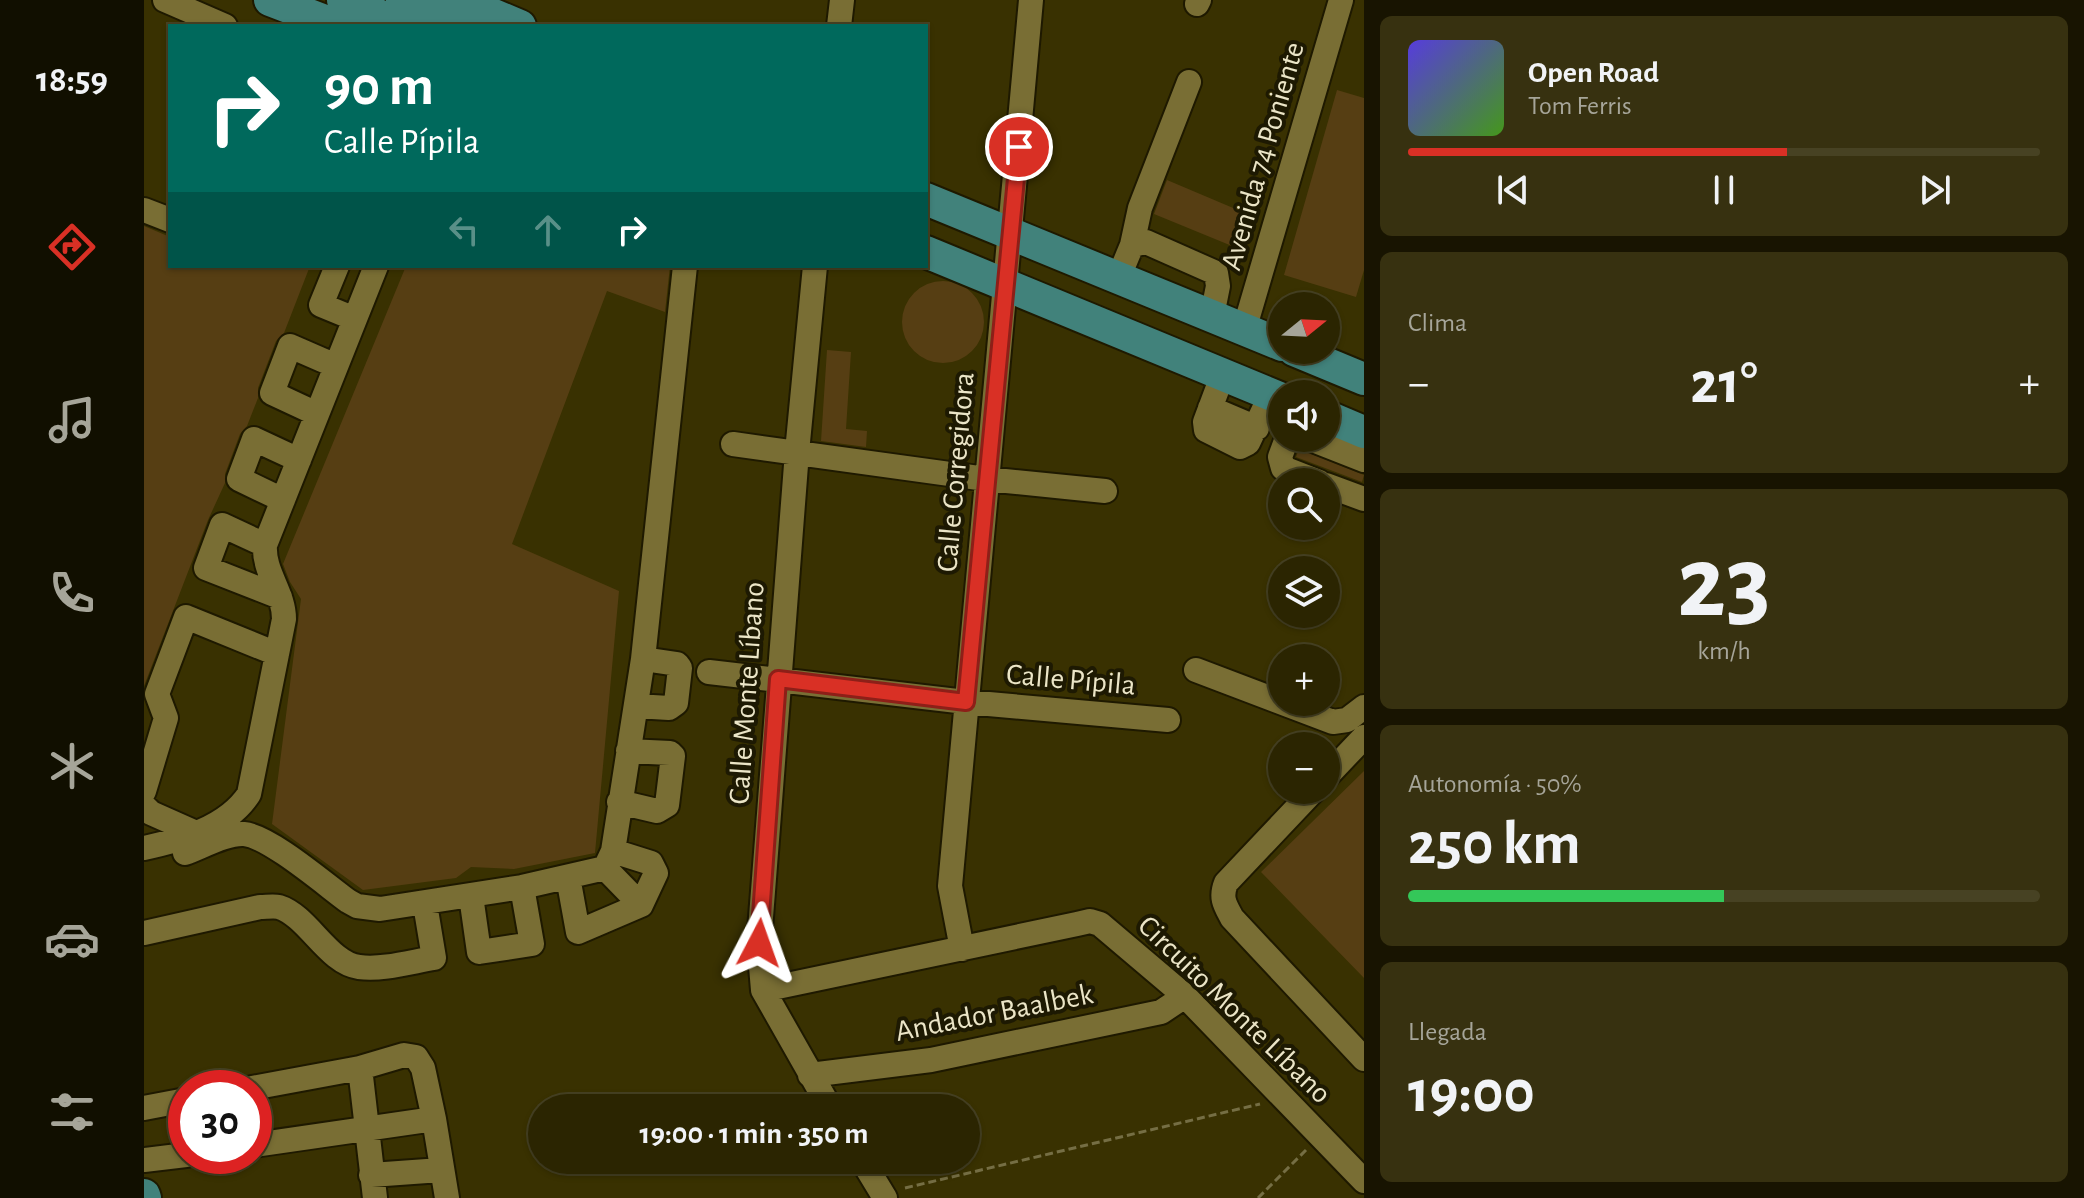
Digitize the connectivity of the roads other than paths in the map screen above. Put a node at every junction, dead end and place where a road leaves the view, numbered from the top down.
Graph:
1 (165, 0) edge
2 (270, 0) edge
3 (343, 0) edge
4 (402, 0) edge
5 (842, 0) edge
6 (1031, 0) edge
7 (1341, 0) edge
8 (453, 14) edge
9 (220, 24) edge
10 (333, 24) edge
11 (399, 24) edge
12 (509, 24) edge
13 (839, 24) edge
14 (1189, 82) dead end
15 (928, 200) edge
16 (144, 210) edge
17 (168, 219) edge
18 (1011, 236) junction
19 (1132, 245) junction
20 (928, 253) edge
21 (336, 268) edge
22 (685, 268) edge
23 (815, 268) edge
24 (374, 271) edge
25 (1118, 279) junction
26 (1005, 284) junction
27 (1212, 316) junction
28 (355, 319) junction
29 (1244, 330) junction
30 (1268, 339) edge
31 (1337, 364) edge
32 (336, 366) junction
33 (1362, 372) edge
34 (1223, 374) junction
35 (1268, 392) edge
36 (1268, 410) edge
37 (317, 414) junction
38 (1340, 422) edge
39 (1364, 432) edge
40 (733, 444) dead end
41 (1340, 451) edge
42 (797, 452) junction
43 (299, 460) junction
44 (1364, 460) edge
45 (986, 479) junction
46 (1340, 490) edge
47 (1105, 491) dead end
48 (1364, 499) edge
49 (283, 500) junction
50 (265, 545) junction
51 (280, 597) junction
52 (277, 654) junction
53 (643, 659) junction
54 (1196, 670) dead end
55 (709, 672) dead end
56 (778, 679) junction
57 (966, 702) junction
58 (636, 706) junction
59 (1364, 707) edge
60 (1168, 720) dead end
61 (1364, 737) edge
62 (628, 751) junction
63 (1340, 762) edge
64 (144, 791) edge
65 (619, 802) junction
66 (1301, 804) edge
67 (144, 806) edge
68 (196, 833) junction
69 (144, 848) edge
70 (609, 859) junction
71 (144, 863) edge
72 (568, 877) junction
73 (522, 887) junction
74 (471, 896) junction
75 (425, 904) junction
76 (641, 905) junction
77 (144, 933) edge
78 (962, 949) junction
79 (763, 990) junction
80 (1185, 996) junction
81 (1364, 1059) edge
82 (360, 1068) junction
83 (810, 1075) junction
84 (272, 1084) edge
85 (822, 1094) edge
86 (168, 1103) edge
87 (144, 1108) edge
88 (434, 1119) junction
89 (365, 1130) junction
90 (272, 1143) edge
91 (168, 1157) edge
92 (144, 1160) edge
93 (441, 1170) junction
94 (871, 1174) edge
95 (1364, 1181) edge
96 (373, 1186) edge
97 (884, 1196) edge
98 (447, 1198) edge

1 - 9 street
2 - 10 main road
3 - 11 main road
4 - 8 main road
5 - 13 street
6 - 18 street, Calle Corregidora
7 - 29 street, Avenida 74 Poniente
8 - 12 main road
14 - 19 street
15 - 18 main road
16 - 17 street
18 - 25 main road
18 - 26 street, Calle Corregidora
19 - 25 street
19 - 27 street
20 - 26 main road
21 - 28 street
22 - 53 street
23 - 42 street, Calle Monte Líbano
24 - 28 street
25 - 27 main road
26 - 34 main road
26 - 45 street, Calle Corregidora
27 - 29 main road
28 - 32 street
29 - 30 main road
31 - 33 main road
32 - 37 street
32 - 37 street
34 - 35 main road
34 - 36 street
37 - 43 street
38 - 39 main road
40 - 42 street
41 - 44 street
42 - 45 street
42 - 56 street, Calle Monte Líbano
43 - 49 street
43 - 49 street
45 - 47 street
45 - 57 street, Calle Corregidora
46 - 48 street
49 - 50 street
50 - 51 street
50 - 51 street
51 - 52 street
52 - 64 street
52 - 68 street
53 - 58 street
53 - 58 street
54 - 59 street
55 - 56 street, Calle Pípila
56 - 57 street, Calle Pípila
56 - 79 street, Calle Monte Líbano
57 - 60 street, Calle Pípila
57 - 78 street, Calle Corregidora
58 - 62 street
61 - 63 street
62 - 65 street
62 - 65 street
65 - 70 street
66 - 81 street
67 - 68 street
68 - 69 street
70 - 72 street
70 - 76 street
70 - 76 street
71 - 75 street
72 - 73 street
72 - 76 street
73 - 74 street
73 - 74 street
74 - 75 street
75 - 77 street
78 - 79 street, Circuito Monte Líbano
78 - 80 street, Circuito Monte Líbano
79 - 83 street, Calle Monte Líbano
80 - 83 street, Andador Baalbek
80 - 95 street, Circuito Monte Líbano
82 - 84 street
82 - 88 street
82 - 89 street
83 - 85 street, Calle Monte Líbano
86 - 87 street
88 - 89 street
88 - 93 street
89 - 90 street
89 - 96 street
91 - 92 street
93 - 96 street
93 - 98 street
94 - 97 street

